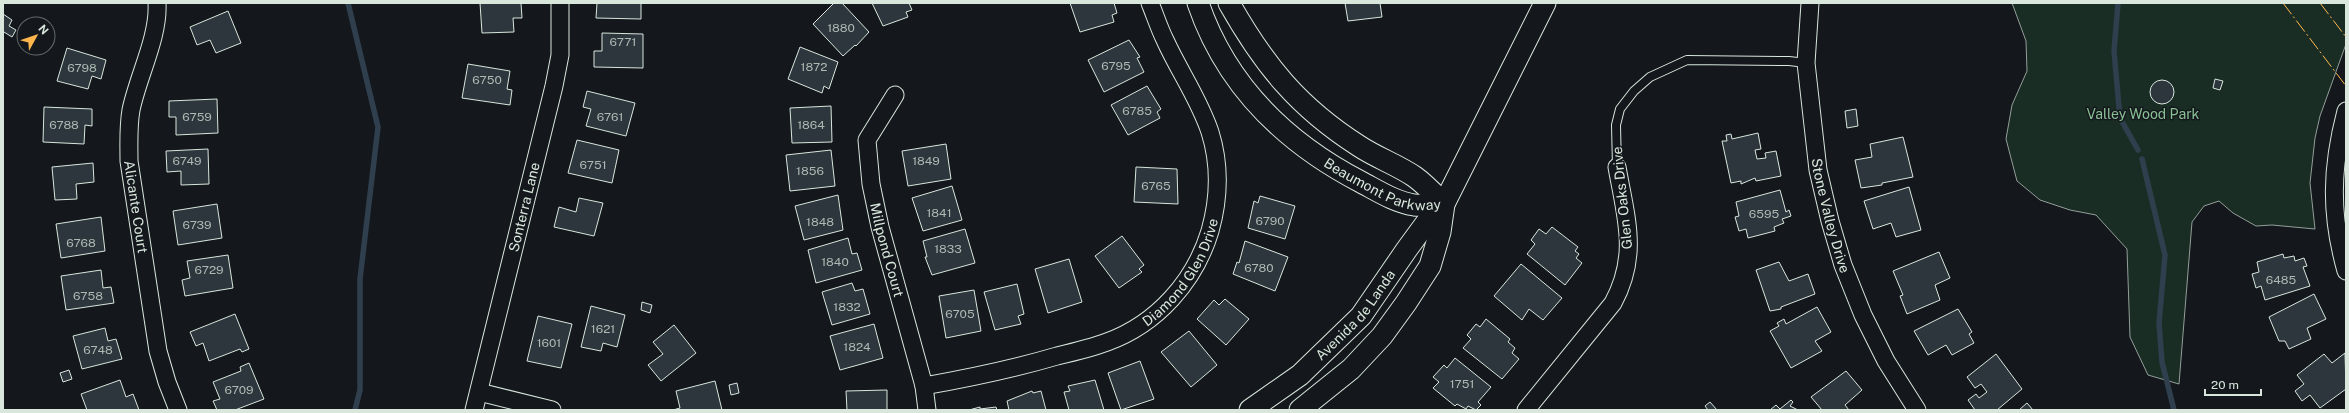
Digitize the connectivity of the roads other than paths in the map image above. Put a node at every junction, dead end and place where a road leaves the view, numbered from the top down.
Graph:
1 (157, 3) edge
2 (560, 3) edge
3 (1150, 3) edge
4 (1198, 3) edge
5 (1229, 3) edge
6 (1545, 3) edge
7 (1810, 3) edge
8 (1806, 63) junction
9 (895, 95) dead end
10 (2346, 115) edge
11 (1617, 168) joint
12 (1444, 204) junction
13 (2346, 271) edge
14 (924, 386) junction
15 (479, 392) junction
16 (178, 410) edge
17 (474, 410) edge
18 (552, 410) edge
19 (927, 410) edge
20 (1250, 410) edge
21 (1300, 410) edge
22 (1526, 410) edge
23 (1917, 410) edge

1 - 16 street, Alicante Court
2 - 15 street, Sonterra Lane
3 - 14 street, Diamond Glen Drive
4 - 12 street, Beaumont Parkway
5 - 12 street, Beaumont Parkway
6 - 12 street, Avenida de Landa
7 - 8 street, Stone Valley Drive
8 - 11 lane, Glen Oaks Drive
8 - 23 street, Stone Valley Drive
9 - 14 street, Millpond Court
10 - 13 street
11 - 22 street, Glen Oaks Drive
12 - 20 street, Avenida de Landa
12 - 21 street, Avenida de Landa
14 - 19 street, Millpond Court
15 - 17 street, Sonterra Lane
15 - 18 street

